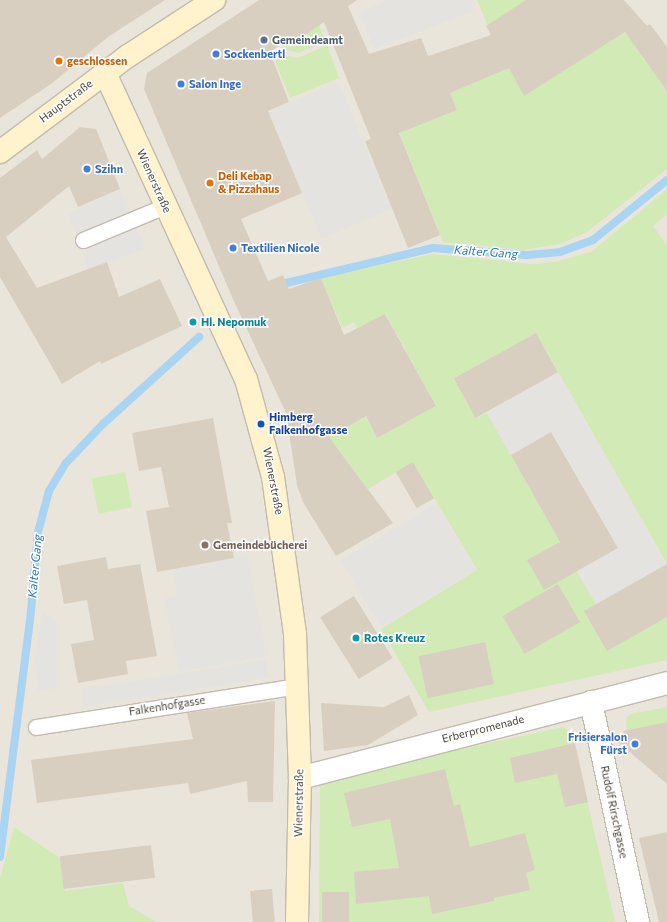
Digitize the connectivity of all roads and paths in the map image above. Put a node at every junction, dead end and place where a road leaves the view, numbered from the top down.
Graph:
1 (214, 0) edge
2 (105, 73) junction
3 (0, 152) edge
4 (165, 206) junction
5 (83, 240) dead end
6 (667, 683) edge
7 (297, 686) junction
8 (591, 702) junction
9 (36, 727) dead end
10 (300, 778) junction
11 (297, 922) edge
12 (638, 922) edge

1 - 2 street, Hauptstraße
2 - 3 street, Hauptstraße
2 - 4 street, Wienerstraße
4 - 5 lane
4 - 7 street, Wienerstraße
6 - 8 street, Erberpromenade
7 - 9 lane, Falkenhofgasse
7 - 10 street, Wienerstraße
8 - 10 street, Erberpromenade
8 - 12 street, Rudolf Rirschgasse
10 - 11 street, Wienerstraße

